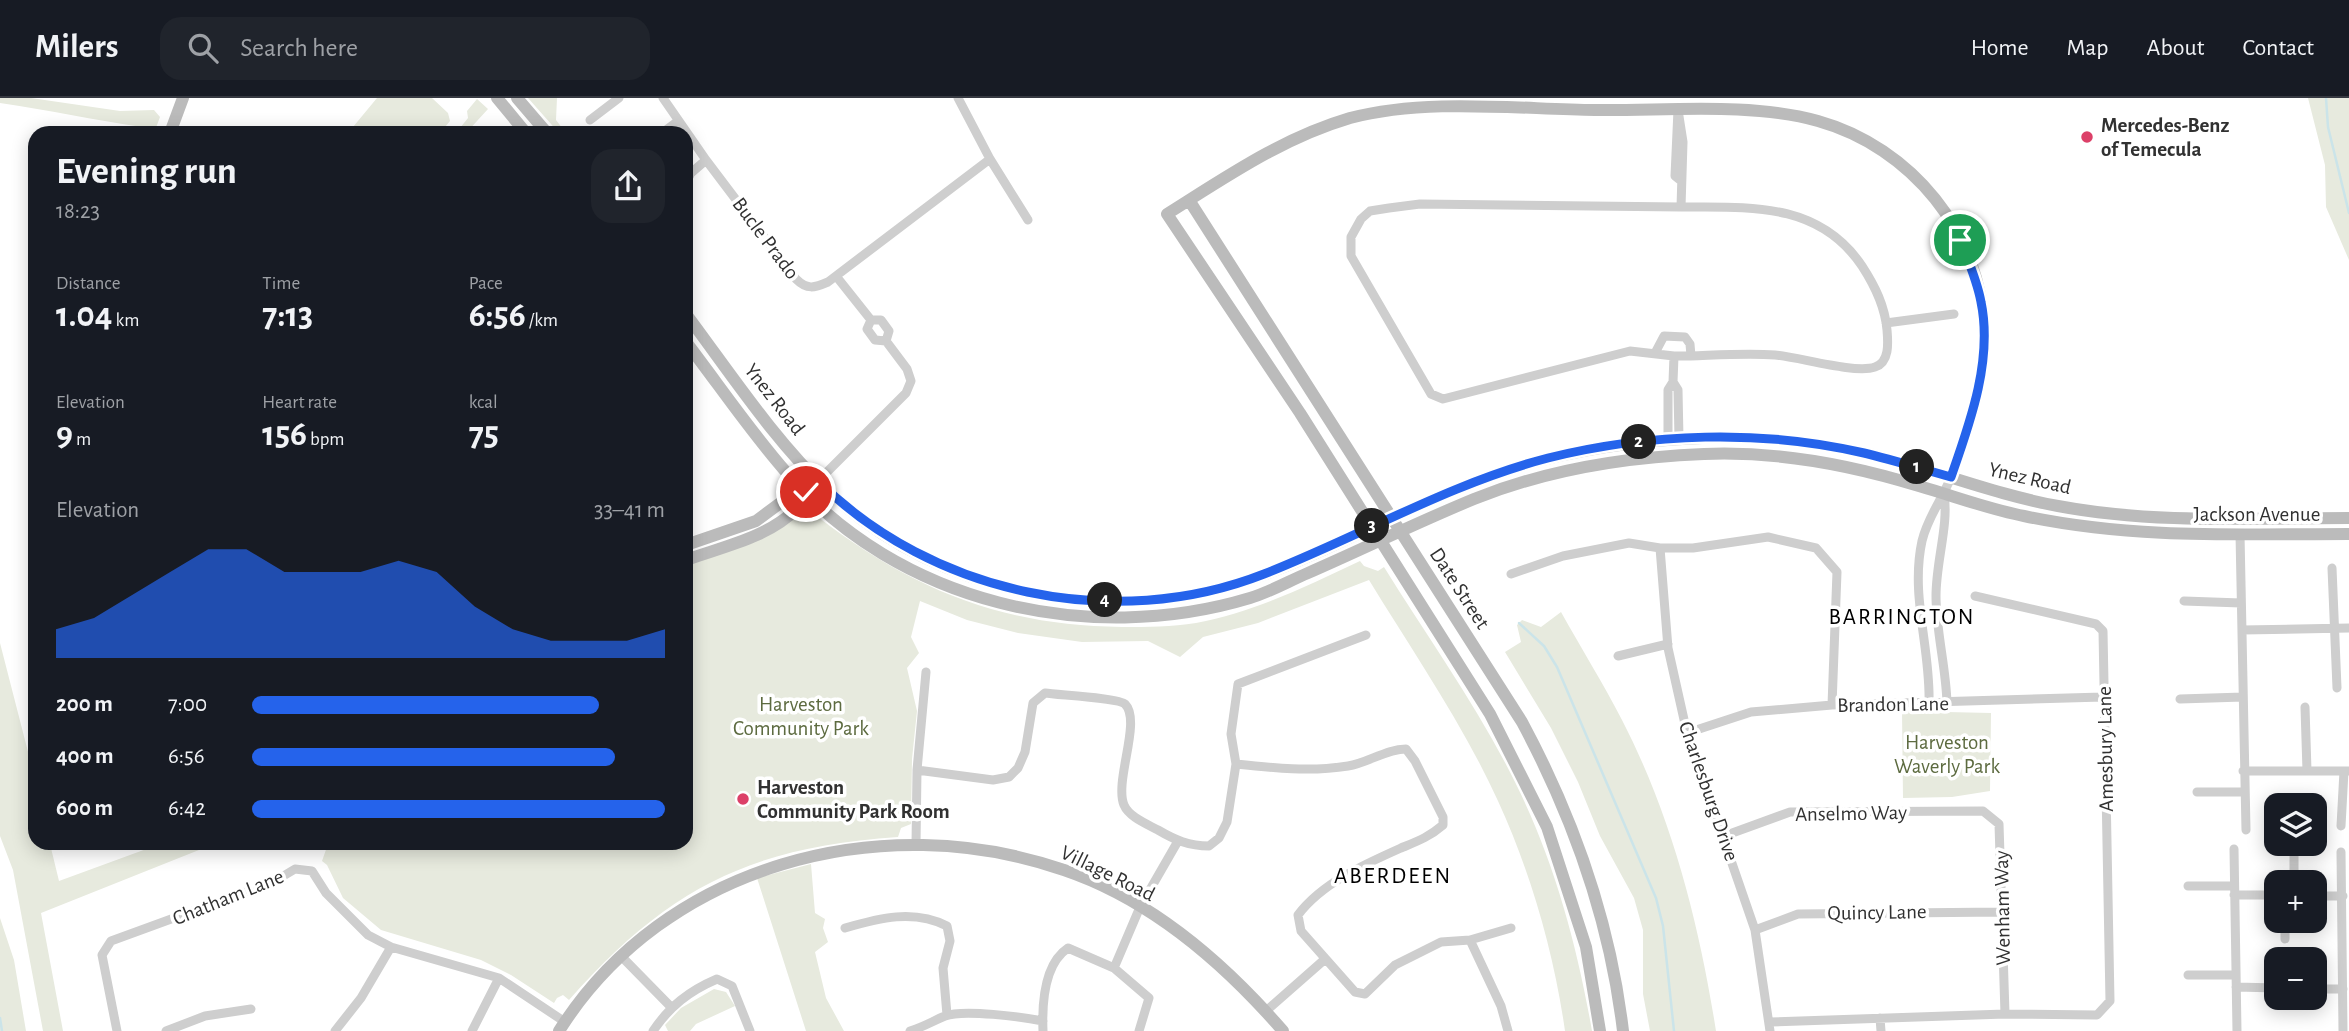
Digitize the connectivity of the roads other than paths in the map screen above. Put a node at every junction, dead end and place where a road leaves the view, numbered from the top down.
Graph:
1 (183, 98) edge
2 (496, 98) edge
3 (517, 98) edge
4 (619, 98) edge
5 (663, 98) edge
6 (958, 98) edge
7 (1678, 110) junction
8 (590, 120) dead end
9 (678, 121) junction
10 (173, 126) edge
11 (520, 126) edge
12 (541, 126) edge
13 (671, 126) edge
14 (682, 126) edge
15 (693, 142) edge
16 (990, 159) junction
17 (706, 160) junction
18 (693, 172) edge
19 (1189, 200) junction
20 (1681, 207) junction
21 (1028, 220) dead end
22 (836, 276) junction
23 (1954, 314) dead end
24 (693, 323) edge
25 (1886, 323) junction
26 (693, 351) edge
27 (1655, 353) junction
28 (1674, 356) junction
29 (1690, 356) junction
30 (1673, 440) junction
31 (1595, 466) junction
32 (1951, 477) junction
33 (818, 481) junction
34 (806, 492) junction
35 (1944, 494) junction
36 (1393, 517) junction
37 (2166, 518) joint
38 (2323, 518) junction
39 (2349, 518) edge
40 (1371, 526) junction
41 (1401, 532) junction
42 (2165, 533) joint
43 (2240, 534) junction
44 (2323, 534) junction
45 (2349, 534) edge
46 (1381, 541) junction
47 (693, 542) edge
48 (1660, 548) junction
49 (693, 557) edge
50 (2332, 568) dead end
51 (1511, 574) dead end
52 (1975, 596) dead end
53 (2184, 601) dead end
54 (2241, 603) junction
55 (2333, 628) junction
56 (2349, 628) edge
57 (2242, 630) junction
58 (1366, 635) dead end
59 (1668, 644) junction
60 (1618, 656) dead end
61 (926, 672) dead end
62 (2337, 688) dead end
63 (2103, 697) junction
64 (2243, 697) junction
65 (2180, 699) dead end
66 (1929, 704) junction
67 (1947, 704) junction
68 (1832, 705) junction
69 (2305, 707) dead end
70 (1687, 733) junction
71 (1236, 764) junction
72 (917, 770) junction
73 (2244, 771) junction
74 (2307, 771) junction
75 (2346, 771) edge
76 (2197, 792) dead end
77 (2244, 792) junction
78 (1983, 811) joint
79 (2342, 826) dead end
80 (2246, 830) dead end
81 (1724, 836) junction
82 (1178, 841) junction
83 (916, 844) junction
84 (2234, 849) dead end
85 (2342, 852) dead end
86 (2188, 886) dead end
87 (2344, 889) edge
88 (2234, 890) junction
89 (2264, 893) edge
90 (1140, 907) junction
91 (2002, 912) junction
92 (845, 928) dead end
93 (1511, 928) dead end
94 (1755, 930) junction
95 (2285, 933) edge
96 (2346, 937) edge
97 (2285, 939) dead end
98 (1470, 940) junction
99 (391, 947) junction
100 (621, 956) junction
101 (1324, 960) junction
102 (1114, 968) junction
103 (2188, 975) dead end
104 (2235, 975) junction
105 (499, 978) junction
106 (2236, 987) junction
107 (2264, 988) edge
108 (2327, 989) edge
109 (2343, 989) junction
110 (671, 1007) junction
111 (251, 1009) dead end
112 (1266, 1011) junction
113 (2005, 1014) junction
114 (947, 1015) junction
115 (1880, 1018) junction
116 (562, 1026) edge
117 (1043, 1026) edge
118 (1770, 1027) edge
119 (117, 1031) edge
120 (166, 1031) edge
121 (335, 1031) edge
122 (472, 1031) edge
123 (653, 1031) edge
124 (750, 1031) edge
125 (910, 1031) edge
126 (1139, 1031) edge
127 (1283, 1031) edge
128 (1508, 1031) edge
129 (1601, 1031) edge
130 (1623, 1031) edge
131 (1881, 1031) edge
132 (2237, 1031) edge
133 (2343, 1031) edge

1 - 10 main road
2 - 11 main road
3 - 12 main road
4 - 8 street
5 - 9 street, Bucle Prado
6 - 16 street
7 - 19 main road
7 - 20 street
7 - 32 main road
9 - 13 street
9 - 14 street, Bucle Prado
15 - 17 street, Bucle Prado
16 - 21 street
16 - 22 street, Bucle Prado
17 - 18 street
17 - 22 street, Bucle Prado
19 - 36 main road, Date Street
19 - 40 main road, Date Street
20 - 25 street
20 - 27 street
22 - 33 street
23 - 25 street
24 - 33 main road, Ynez Road
25 - 29 street
26 - 34 main road, Ynez Road
27 - 28 street
27 - 29 street
28 - 29 street
28 - 30 street
30 - 31 main road
30 - 32 main road, Ynez Road
30 - 36 main road, Ynez Road
31 - 35 main road, Ynez Road
31 - 41 main road, Ynez Road
32 - 35 street
32 - 37 main road, Ynez Road
33 - 34 main road
33 - 40 main road, Ynez Road
34 - 46 main road, Ynez Road
34 - 47 main road
34 - 49 main road
35 - 42 main road, Ynez Road
35 - 66 street
35 - 67 street
36 - 40 main road, Ynez Road
36 - 41 main road, Date Street
37 - 38 main road, Jackson Avenue
38 - 39 main road, Jackson Avenue
38 - 44 main road
40 - 46 main road, Date Street
41 - 46 main road, Ynez Road
41 - 130 main road, Date Street
42 - 43 main road, Jackson Avenue
43 - 44 main road, Jackson Avenue
43 - 54 street
44 - 45 main road, Jackson Avenue
46 - 129 main road, Date Street
48 - 51 street
48 - 59 street, Charlesburg Drive
48 - 68 street
50 - 55 street
52 - 63 street, Amesbury Lane
53 - 54 street
54 - 57 street
55 - 56 street
55 - 57 street
55 - 62 street
57 - 64 street
58 - 71 street
59 - 60 street
59 - 70 street, Charlesburg Drive
61 - 72 street
63 - 67 street, Brandon Lane
63 - 113 street, Amesbury Lane
64 - 65 street
64 - 73 street
66 - 67 street, Brandon Lane
66 - 68 street, Brandon Lane
68 - 70 street, Brandon Lane
69 - 74 street
70 - 81 street, Charlesburg Drive
71 - 82 street
71 - 101 street
72 - 82 street
72 - 83 street
73 - 74 street
73 - 77 street
74 - 75 street
75 - 79 street
76 - 77 street
77 - 80 street
78 - 81 street, Anselmo Way
78 - 91 street, Wenham Way
81 - 94 street, Charlesburg Drive
82 - 90 street
83 - 90 main road, Village Road
83 - 100 main road, Village Road
84 - 88 street
85 - 87 street
86 - 88 street
87 - 96 street
88 - 89 street
88 - 104 street
90 - 102 street
90 - 112 main road, Village Road
91 - 94 street, Quincy Lane
91 - 113 street, Wenham Way
92 - 114 street
93 - 98 street
94 - 118 street, Charlesburg Drive
95 - 97 street
96 - 109 street
98 - 101 street
98 - 128 street
99 - 105 street, Chatham Lane
99 - 119 street, Chatham Lane
99 - 121 street
100 - 110 street
100 - 116 main road, Village Road
101 - 112 street
102 - 117 street
102 - 126 street
103 - 104 street
104 - 106 street
105 - 116 street, Chatham Lane
105 - 122 street
106 - 107 street
106 - 132 street
108 - 109 street
109 - 133 street
110 - 123 street
110 - 124 street
111 - 120 street
112 - 127 main road, Village Road
113 - 115 street
114 - 117 street
114 - 125 street
115 - 118 street
115 - 131 street

